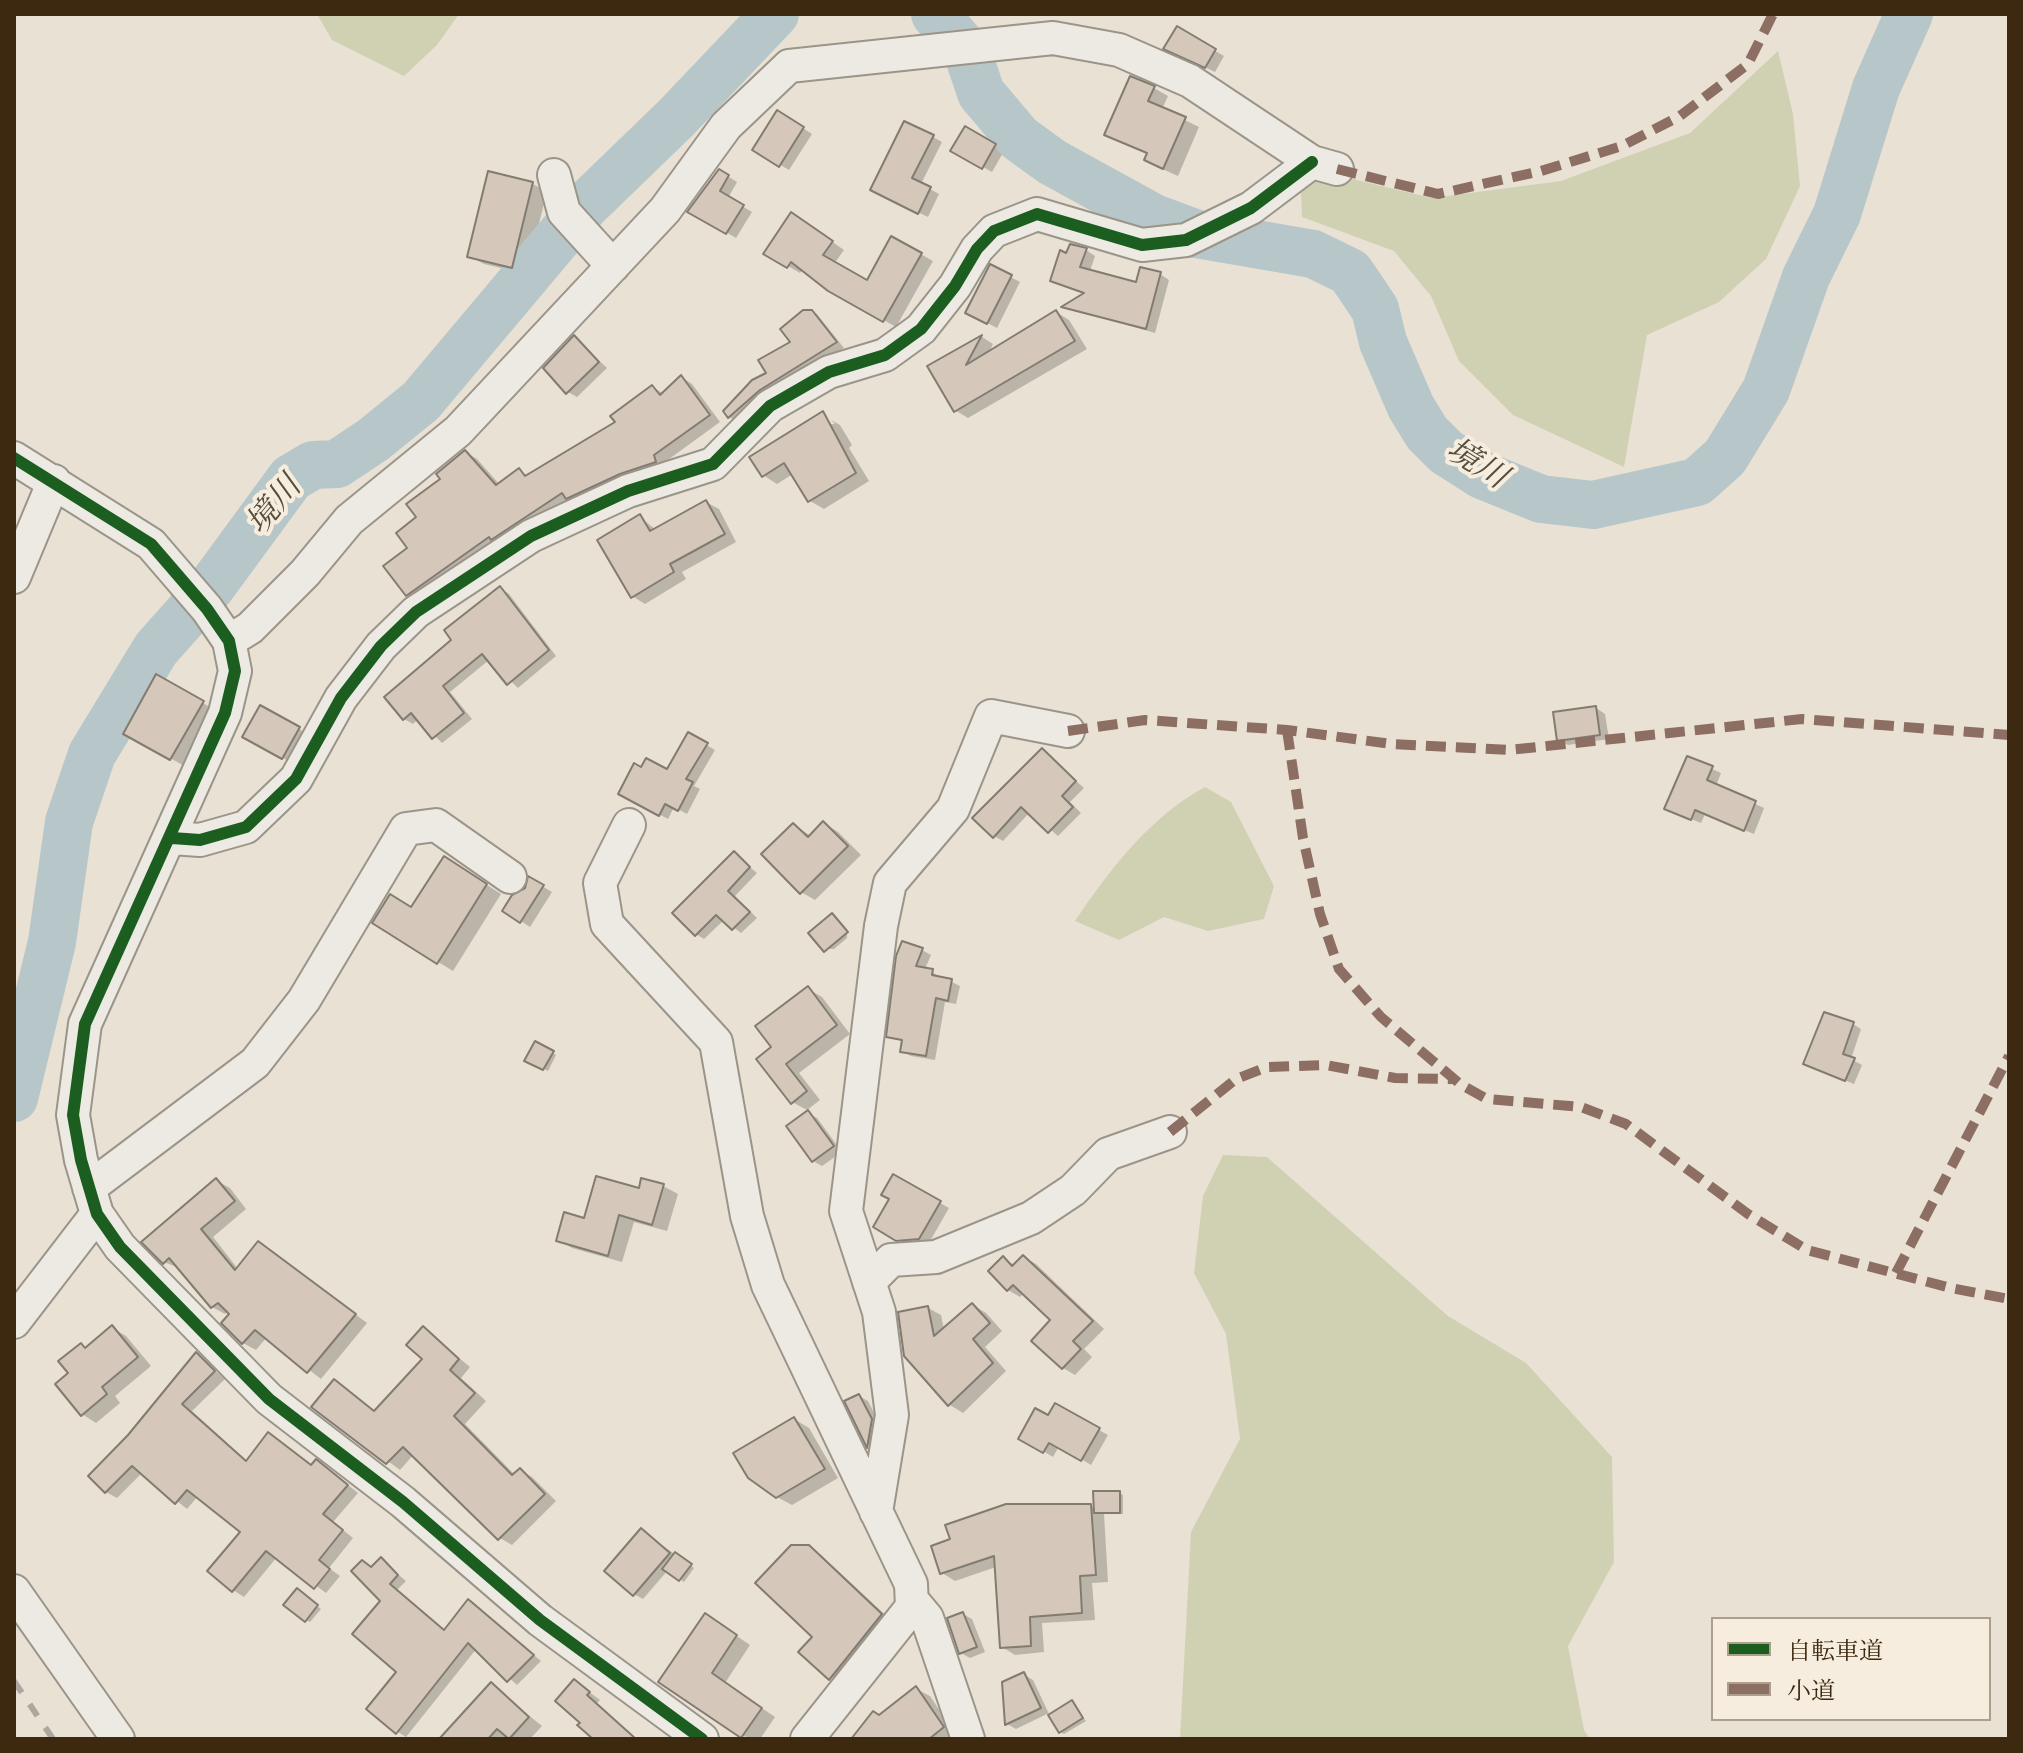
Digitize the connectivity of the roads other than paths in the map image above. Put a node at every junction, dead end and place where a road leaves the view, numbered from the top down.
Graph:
1 (554, 175) dead end
2 (613, 266) junction
3 (14, 458) edge
4 (54, 481) junction
5 (14, 577) edge
6 (229, 641) junction
7 (1068, 731) dead end
8 (629, 825) dead end
9 (172, 838) junction
10 (510, 877) dead end
11 (1170, 1132) dead end
12 (93, 1201) junction
13 (869, 1282) junction
14 (14, 1322) edge
15 (876, 1512) junction
16 (14, 1591) edge
17 (912, 1600) junction
18 (118, 1739) edge
19 (702, 1739) edge
20 (807, 1739) edge
21 (968, 1739) edge

1 - 2 street
2 - 6 street
2 - 9 street
3 - 4 street
4 - 5 street
4 - 6 street
6 - 9 street
7 - 13 street
8 - 15 street
9 - 12 street
10 - 12 street
11 - 13 street
12 - 14 street
12 - 19 street
13 - 15 street
15 - 17 street
16 - 18 street
17 - 20 street
17 - 21 street

